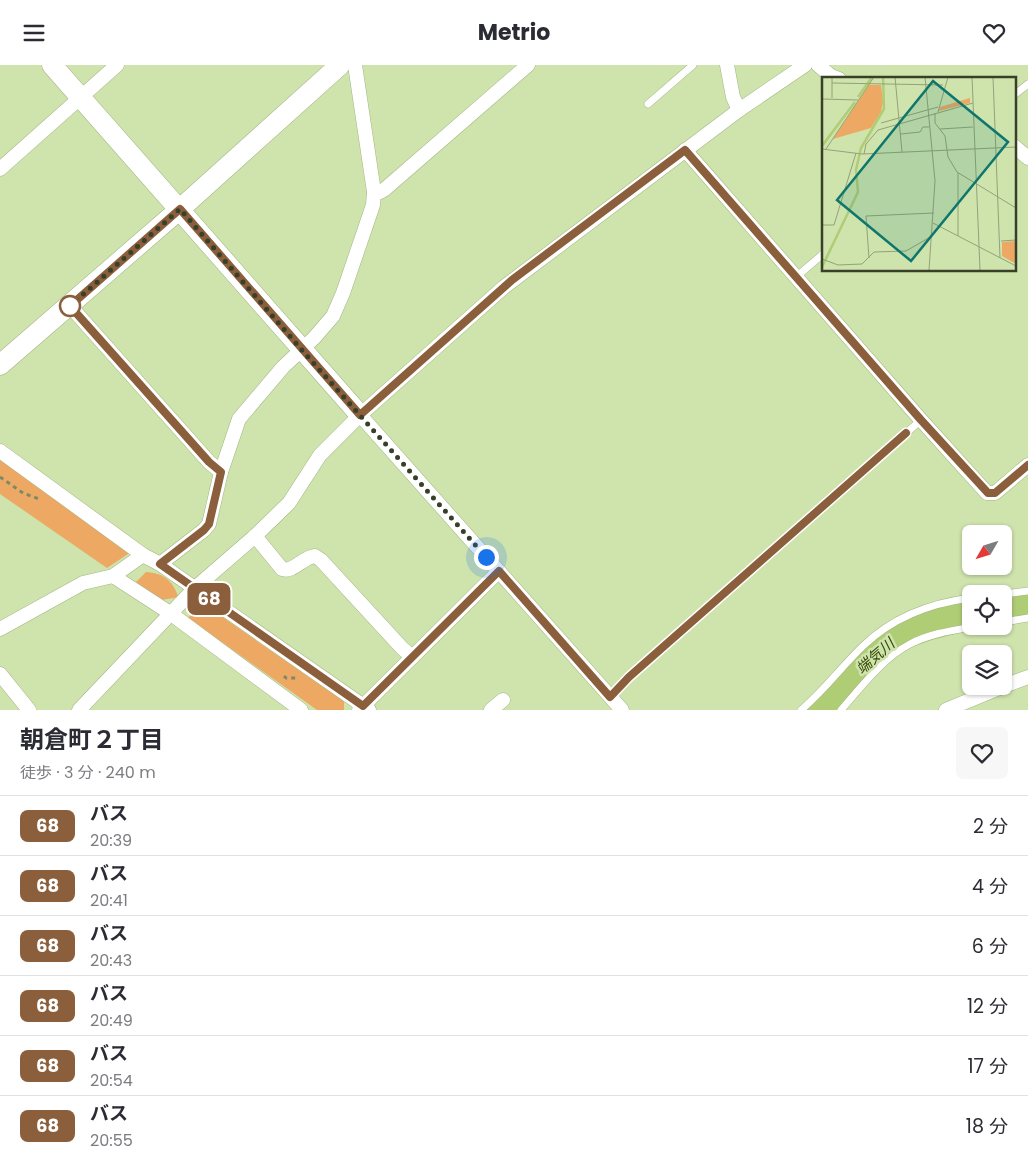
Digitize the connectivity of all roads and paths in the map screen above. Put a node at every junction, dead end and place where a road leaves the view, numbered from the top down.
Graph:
1 (52, 65) edge
2 (117, 65) edge
3 (340, 65) edge
4 (355, 65) edge
5 (528, 65) edge
6 (693, 65) edge
7 (727, 65) edge
8 (805, 65) edge
9 (818, 65) edge
10 (834, 77) edge
11 (1028, 84) edge
12 (1016, 93) edge
13 (80, 97) junction
14 (648, 104) dead end
15 (739, 110) junction
16 (1016, 149) edge
17 (685, 150) junction
18 (1028, 158) edge
19 (0, 169) edge
20 (374, 192) junction
21 (180, 209) junction
22 (822, 255) edge
23 (796, 277) junction
24 (70, 306) junction
25 (301, 349) junction
26 (0, 365) edge
27 (360, 415) junction
28 (921, 420) junction
29 (0, 451) edge
30 (1028, 465) edge
31 (221, 472) junction
32 (0, 477) edge
33 (46, 503) dead end
34 (255, 536) junction
35 (143, 555) junction
36 (160, 564) junction
37 (499, 571) junction
38 (113, 576) junction
39 (194, 589) junction
40 (1028, 591) edge
41 (1012, 593) edge
42 (962, 600) edge
43 (170, 613) junction
44 (1028, 618) edge
45 (1012, 621) edge
46 (0, 629) edge
47 (962, 629) edge
48 (412, 657) junction
49 (279, 673) dead end
50 (0, 674) edge
51 (1028, 677) edge
52 (305, 683) dead end
53 (1012, 683) edge
54 (982, 695) edge
55 (610, 697) junction
56 (503, 700) dead end
57 (364, 709) edge
58 (29, 710) edge
59 (78, 710) edge
60 (301, 710) edge
61 (491, 710) edge
62 (622, 710) edge
63 (801, 710) edge
64 (841, 710) edge
65 (946, 710) edge

1 - 13 street
2 - 13 street
3 - 21 street
4 - 20 street
5 - 20 street
6 - 14 lane
7 - 15 street
8 - 15 street
9 - 10 street
11 - 12 lane
13 - 19 street
13 - 21 street
15 - 17 street
16 - 18 street
17 - 23 street
17 - 27 street
20 - 25 street
21 - 24 street
21 - 25 street
22 - 23 lane
23 - 28 street
24 - 26 street
24 - 31 street
25 - 27 street
25 - 31 street
27 - 34 street
27 - 37 street
28 - 30 street
28 - 55 lane
29 - 35 street
31 - 36 street
32 - 33 path
34 - 39 street
34 - 48 street
35 - 36 street
35 - 38 street
36 - 39 street
37 - 48 street
37 - 55 street
38 - 43 street
38 - 46 street
39 - 43 street
39 - 57 street
40 - 41 lane
42 - 63 lane
43 - 59 street
43 - 60 street
44 - 45 lane
47 - 64 lane
48 - 57 street
49 - 52 path
50 - 58 street
51 - 53 street
54 - 65 street
55 - 62 street
56 - 61 street

